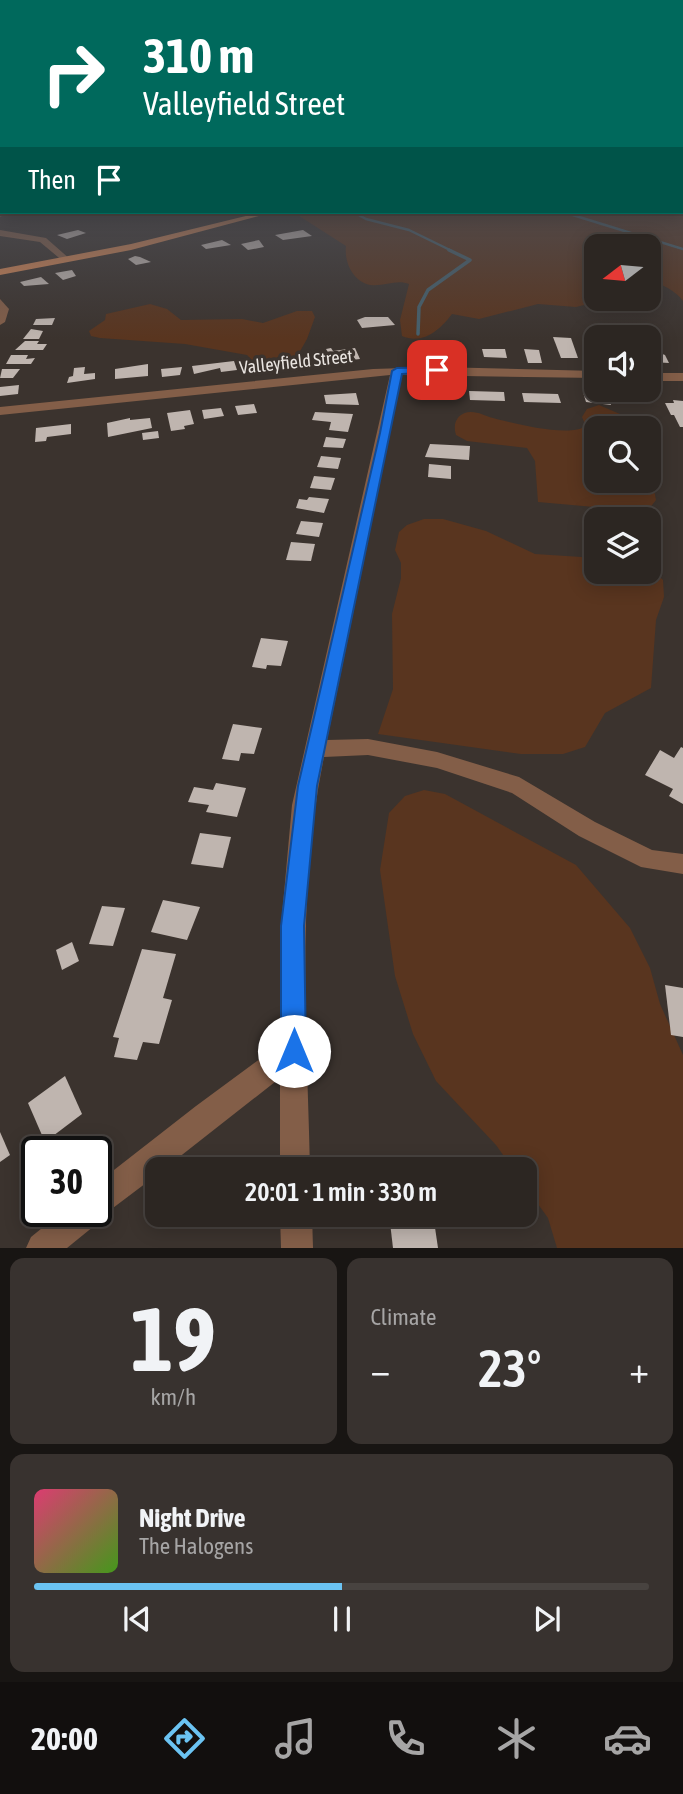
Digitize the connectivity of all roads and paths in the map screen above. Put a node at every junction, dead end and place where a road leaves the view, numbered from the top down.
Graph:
1 (227, 223) edge
2 (0, 233) edge
3 (67, 260) junction
4 (0, 272) edge
5 (0, 302) edge
6 (0, 322) edge
7 (397, 371) junction
8 (584, 375) edge
9 (661, 377) edge
10 (683, 377) edge
11 (0, 411) edge
12 (315, 749) junction
13 (683, 864) edge
14 (294, 1051) junction
15 (295, 1157) edge
16 (112, 1192) edge
17 (68, 1227) edge
18 (296, 1227) edge
19 (42, 1248) edge
20 (297, 1248) edge

1 - 3 main road
2 - 3 street
3 - 4 main road
5 - 6 street
7 - 8 street, Valleyfield Street
7 - 11 street, Valleyfield Street
7 - 12 street
9 - 10 street
12 - 13 street
12 - 14 street
14 - 15 street
14 - 16 street
17 - 19 street
18 - 20 street

